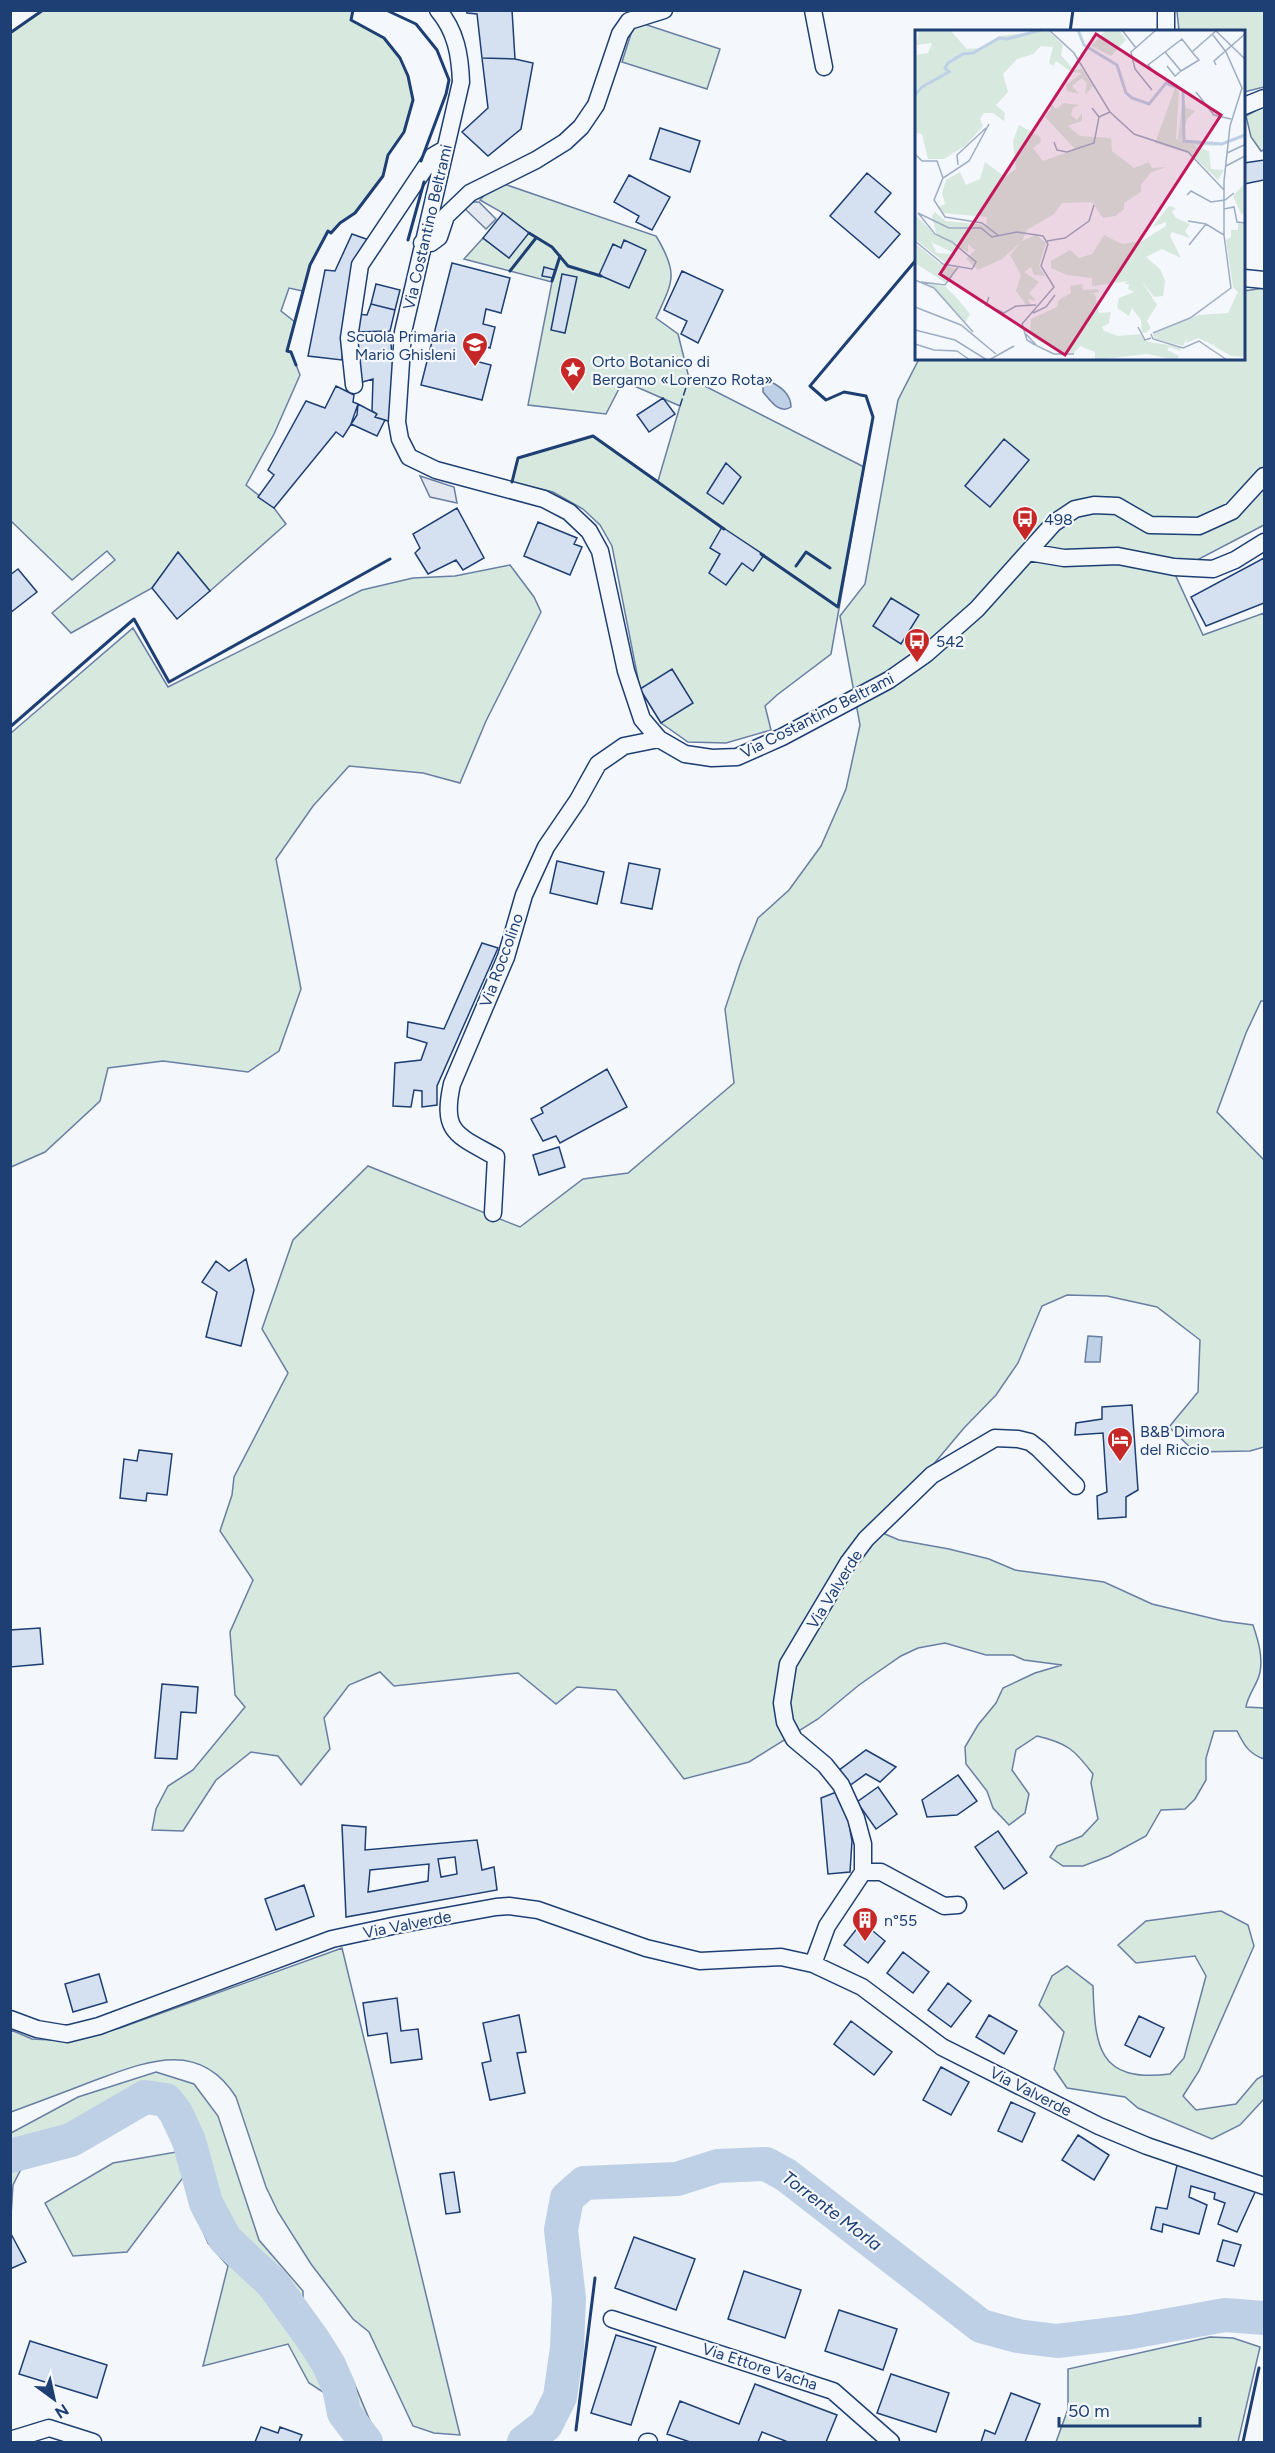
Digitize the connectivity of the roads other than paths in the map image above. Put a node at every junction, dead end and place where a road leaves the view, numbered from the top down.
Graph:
1 (438, 10) edge
2 (664, 10) edge
3 (813, 10) edge
4 (1166, 10) edge
5 (1166, 30) edge
6 (824, 67) dead end
7 (1264, 99) edge
8 (1245, 106) edge
9 (445, 149) junction
10 (422, 243) junction
11 (1245, 278) edge
12 (1264, 280) edge
13 (354, 385) dead end
14 (1264, 476) edge
15 (1264, 542) edge
16 (1028, 552) junction
17 (659, 739) junction
18 (493, 1213) dead end
19 (1076, 1486) dead end
20 (863, 1872) junction
21 (958, 1905) dead end
22 (813, 1964) junction
23 (10, 2019) edge
24 (1264, 2186) edge
25 (612, 2319) dead end
26 (10, 2440) edge
27 (93, 2442) edge
28 (891, 2442) edge

1 - 9 street, Via Costantino Beltrami
2 - 10 street
3 - 6 street
4 - 5 street
7 - 8 street
9 - 10 street, Via Costantino Beltrami
9 - 13 street
10 - 17 street, Via Costantino Beltrami
11 - 12 street
14 - 16 street, Via Costantino Beltrami
15 - 16 street
16 - 17 street, Via Costantino Beltrami
17 - 18 street, Via Roccolino
19 - 20 street, Via Valverde
20 - 21 street
20 - 22 street
22 - 23 street, Via Valverde
22 - 24 street, Via Valverde
25 - 28 street, Via Ettore Vacha
26 - 27 street

